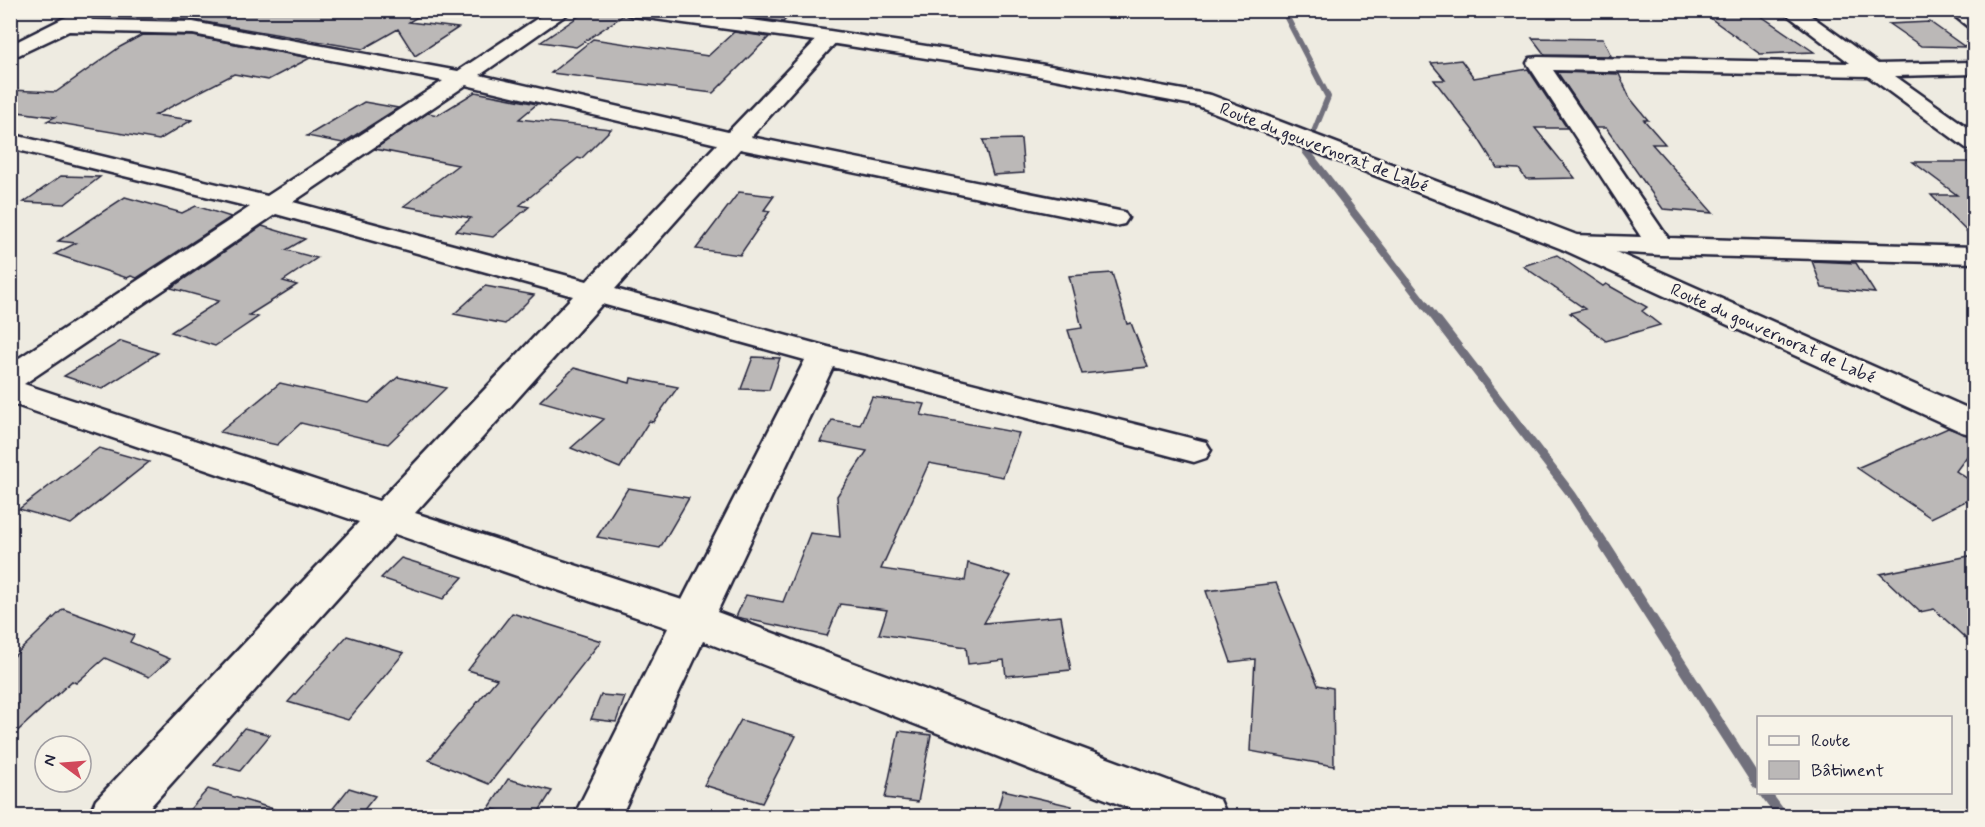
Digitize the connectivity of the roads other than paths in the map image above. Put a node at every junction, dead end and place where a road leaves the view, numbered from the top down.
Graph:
1 (94, 10) edge
2 (564, 10) edge
3 (633, 10) edge
4 (1790, 10) edge
5 (1956, 10) edge
6 (682, 14) edge
7 (1974, 22) edge
8 (65, 25) junction
9 (830, 37) junction
10 (10, 53) edge
11 (1974, 68) edge
12 (1875, 70) junction
13 (463, 78) junction
14 (10, 141) edge
15 (735, 141) junction
16 (1974, 143) edge
17 (274, 204) junction
18 (1115, 218) dead end
19 (1572, 243) junction
20 (1662, 247) junction
21 (1974, 255) edge
22 (595, 292) junction
23 (823, 355) junction
24 (10, 379) edge
25 (10, 391) edge
26 (1974, 424) edge
27 (1194, 450) dead end
28 (388, 517) junction
29 (693, 620) junction
30 (112, 816) edge
31 (597, 816) edge
32 (1204, 816) edge

1 - 8 street
2 - 13 street
3 - 6 street, Route du gouvernorat de Labé
4 - 12 street
5 - 7 street
6 - 9 street, Route du gouvernorat de Labé
8 - 10 street
8 - 13 street
9 - 15 street
9 - 19 street, Route du gouvernorat de Labé
11 - 12 street
12 - 16 street
12 - 20 street
13 - 15 street
13 - 17 street
14 - 17 street
15 - 18 street
15 - 22 street
17 - 22 street
17 - 24 street
19 - 20 street
19 - 26 street, Route du gouvernorat de Labé
20 - 21 street
22 - 23 street
22 - 28 street
23 - 27 street
23 - 29 street
25 - 28 street
28 - 29 street
28 - 30 street
29 - 31 street
29 - 32 street

